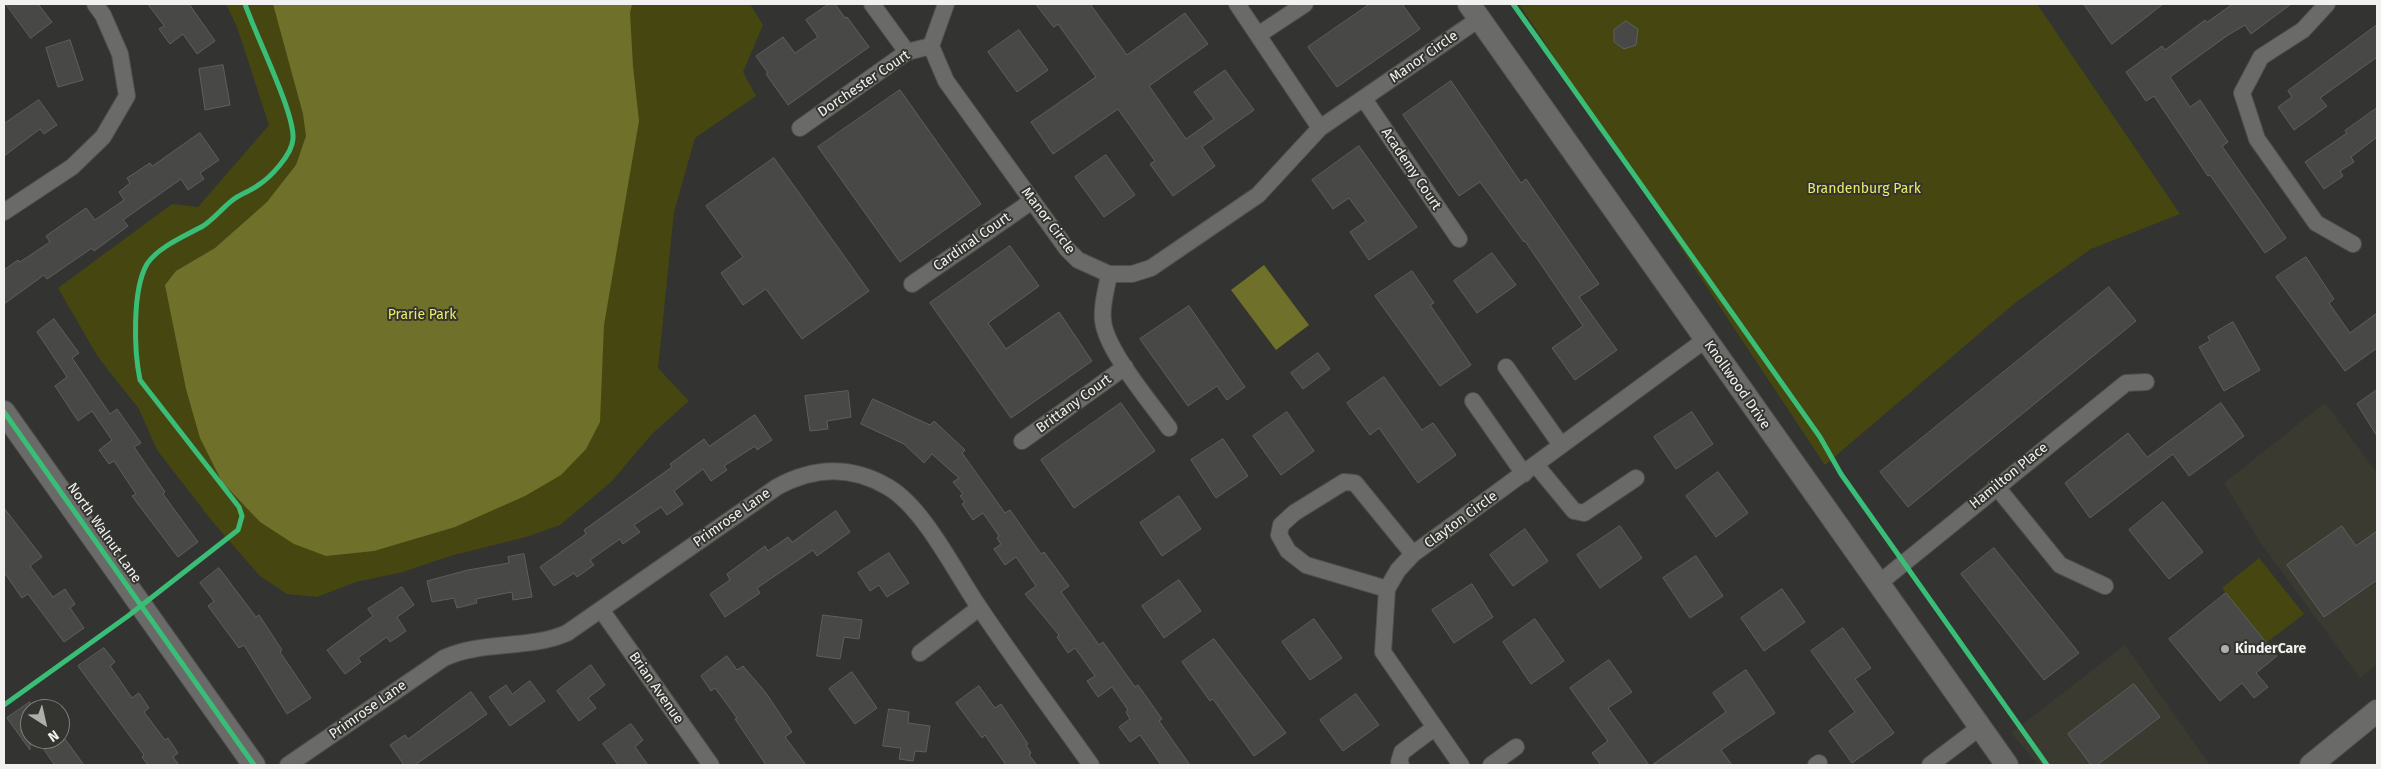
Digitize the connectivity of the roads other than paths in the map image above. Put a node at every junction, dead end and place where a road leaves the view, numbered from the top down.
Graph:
1 (95, 4) edge
2 (872, 4) edge
3 (946, 4) edge
4 (1237, 4) edge
5 (1305, 4) edge
6 (2327, 4) edge
7 (1474, 11) edge
8 (1258, 35) junction
9 (931, 46) junction
10 (907, 52) junction
11 (1364, 99) junction
12 (800, 128) dead end
13 (1320, 128) junction
14 (1032, 201) junction
15 (4, 212) edge
16 (1459, 239) dead end
17 (2353, 244) dead end
18 (1109, 274) junction
19 (912, 284) dead end
20 (1705, 340) junction
21 (1125, 367) junction
22 (1506, 367) dead end
23 (2146, 382) dead end
24 (1473, 402) dead end
25 (4, 412) edge
26 (1169, 428) dead end
27 (1022, 441) dead end
28 (1561, 446) junction
29 (1530, 470) junction
30 (1636, 478) dead end
31 (1996, 486) junction
32 (1413, 554) junction
33 (1878, 584) junction
34 (2104, 586) dead end
35 (1387, 589) junction
36 (979, 608) junction
37 (602, 611) junction
38 (920, 653) dead end
39 (2377, 711) edge
40 (1434, 728) junction
41 (1979, 728) junction
42 (1516, 747) dead end
43 (254, 765) edge
44 (288, 765) edge
45 (711, 765) edge
46 (1091, 765) edge
47 (1401, 765) edge
48 (1462, 765) edge
49 (1491, 765) edge
50 (1930, 765) edge
51 (2007, 765) edge
52 (2311, 765) edge

1 - 15 street
2 - 10 street
3 - 9 street
4 - 8 street
5 - 8 street
6 - 17 street
7 - 11 street, Manor Circle
7 - 20 street, Knollwood Drive
8 - 13 street
9 - 10 street, Dorchester Court
9 - 14 street, Manor Circle
10 - 12 street, Dorchester Court
11 - 13 street, Manor Circle
11 - 16 street, Academy Court
13 - 18 street, Manor Circle
14 - 18 street, Manor Circle
14 - 19 street, Cardinal Court
18 - 21 street
20 - 28 street, Clayton Circle
20 - 33 street, Knollwood Drive
21 - 26 street
21 - 27 street, Brittany Court
22 - 28 street
23 - 31 street, Hamilton Place
24 - 29 street
25 - 43 street, North Walnut Lane
28 - 29 street, Clayton Circle
29 - 30 street
29 - 32 street, Clayton Circle
31 - 33 street, Hamilton Place
31 - 34 street
32 - 35 street, Clayton Circle
32 - 35 street
33 - 41 street, Knollwood Drive
35 - 40 street, Clayton Circle
36 - 37 street, Primrose Lane
36 - 38 street
36 - 46 street, Primrose Lane
37 - 44 street, Primrose Lane
37 - 45 street, Brian Avenue
39 - 52 street
40 - 47 street
40 - 48 street, Clayton Circle
41 - 50 street
41 - 51 street, Knollwood Drive
42 - 49 street

